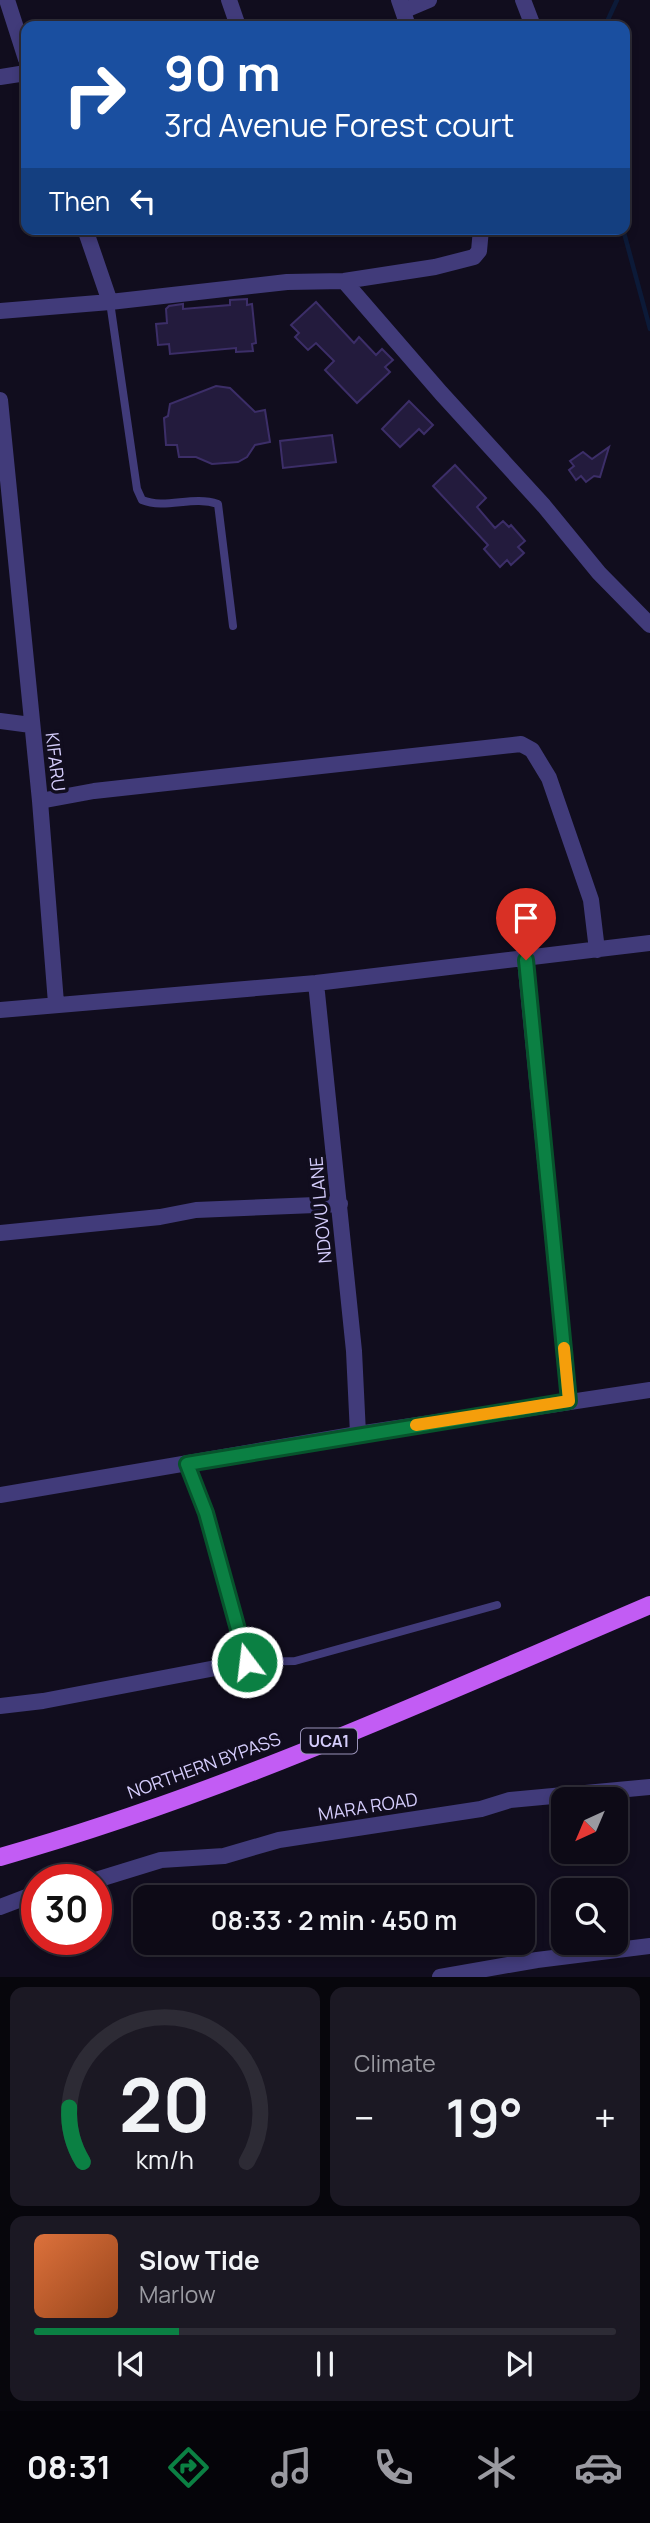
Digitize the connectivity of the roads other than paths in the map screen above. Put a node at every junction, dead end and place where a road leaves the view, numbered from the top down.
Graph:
1 (6, 0) edge
2 (229, 0) edge
3 (429, 0) edge
4 (523, 0) edge
5 (403, 12) edge
6 (236, 21) edge
7 (531, 21) edge
8 (21, 45) edge
9 (21, 74) edge
10 (0, 77) edge
11 (87, 235) edge
12 (480, 235) edge
13 (344, 281) junction
14 (110, 302) junction
15 (0, 311) edge
16 (0, 400) edge
17 (5, 518) edge
18 (650, 625) edge
19 (233, 626) dead end
20 (0, 721) edge
21 (31, 725) junction
22 (40, 801) junction
23 (650, 943) edge
24 (597, 950) junction
25 (526, 960) junction
26 (316, 983) junction
27 (55, 1003) junction
28 (0, 1010) edge
29 (340, 1203) junction
30 (0, 1233) edge
31 (650, 1390) edge
32 (569, 1401) junction
33 (358, 1434) junction
34 (187, 1464) junction
35 (0, 1495) edge
36 (497, 1605) dead end
37 (650, 1605) edge
38 (247, 1662) junction
39 (0, 1706) edge
40 (650, 1787) edge
41 (0, 1857) edge
42 (112, 1875) edge
43 (21, 1900) edge
44 (0, 1907) edge
45 (650, 1946) edge
46 (440, 1977) edge

1 - 8 street
2 - 6 street
3 - 5 street
4 - 7 street
9 - 10 street
11 - 14 street
12 - 13 street
13 - 14 street
13 - 18 street
14 - 15 street
14 - 19 lane
16 - 17 street, KIFARU
17 - 21 street, KIFARU
20 - 21 street
21 - 22 street, KIFARU
22 - 24 street
22 - 27 street, KIFARU
23 - 24 street
24 - 25 street
25 - 26 street
25 - 32 street
26 - 27 street
26 - 29 street, NDOVU LANE
27 - 28 street
29 - 30 street
29 - 33 street, NDOVU LANE
31 - 32 street
32 - 33 street
33 - 34 street
34 - 35 street
34 - 38 street
36 - 38 lane
37 - 41 main road, NORTHERN BYPASS / UCA1
38 - 39 street
40 - 42 street, MARA ROAD
43 - 44 street
45 - 46 street

